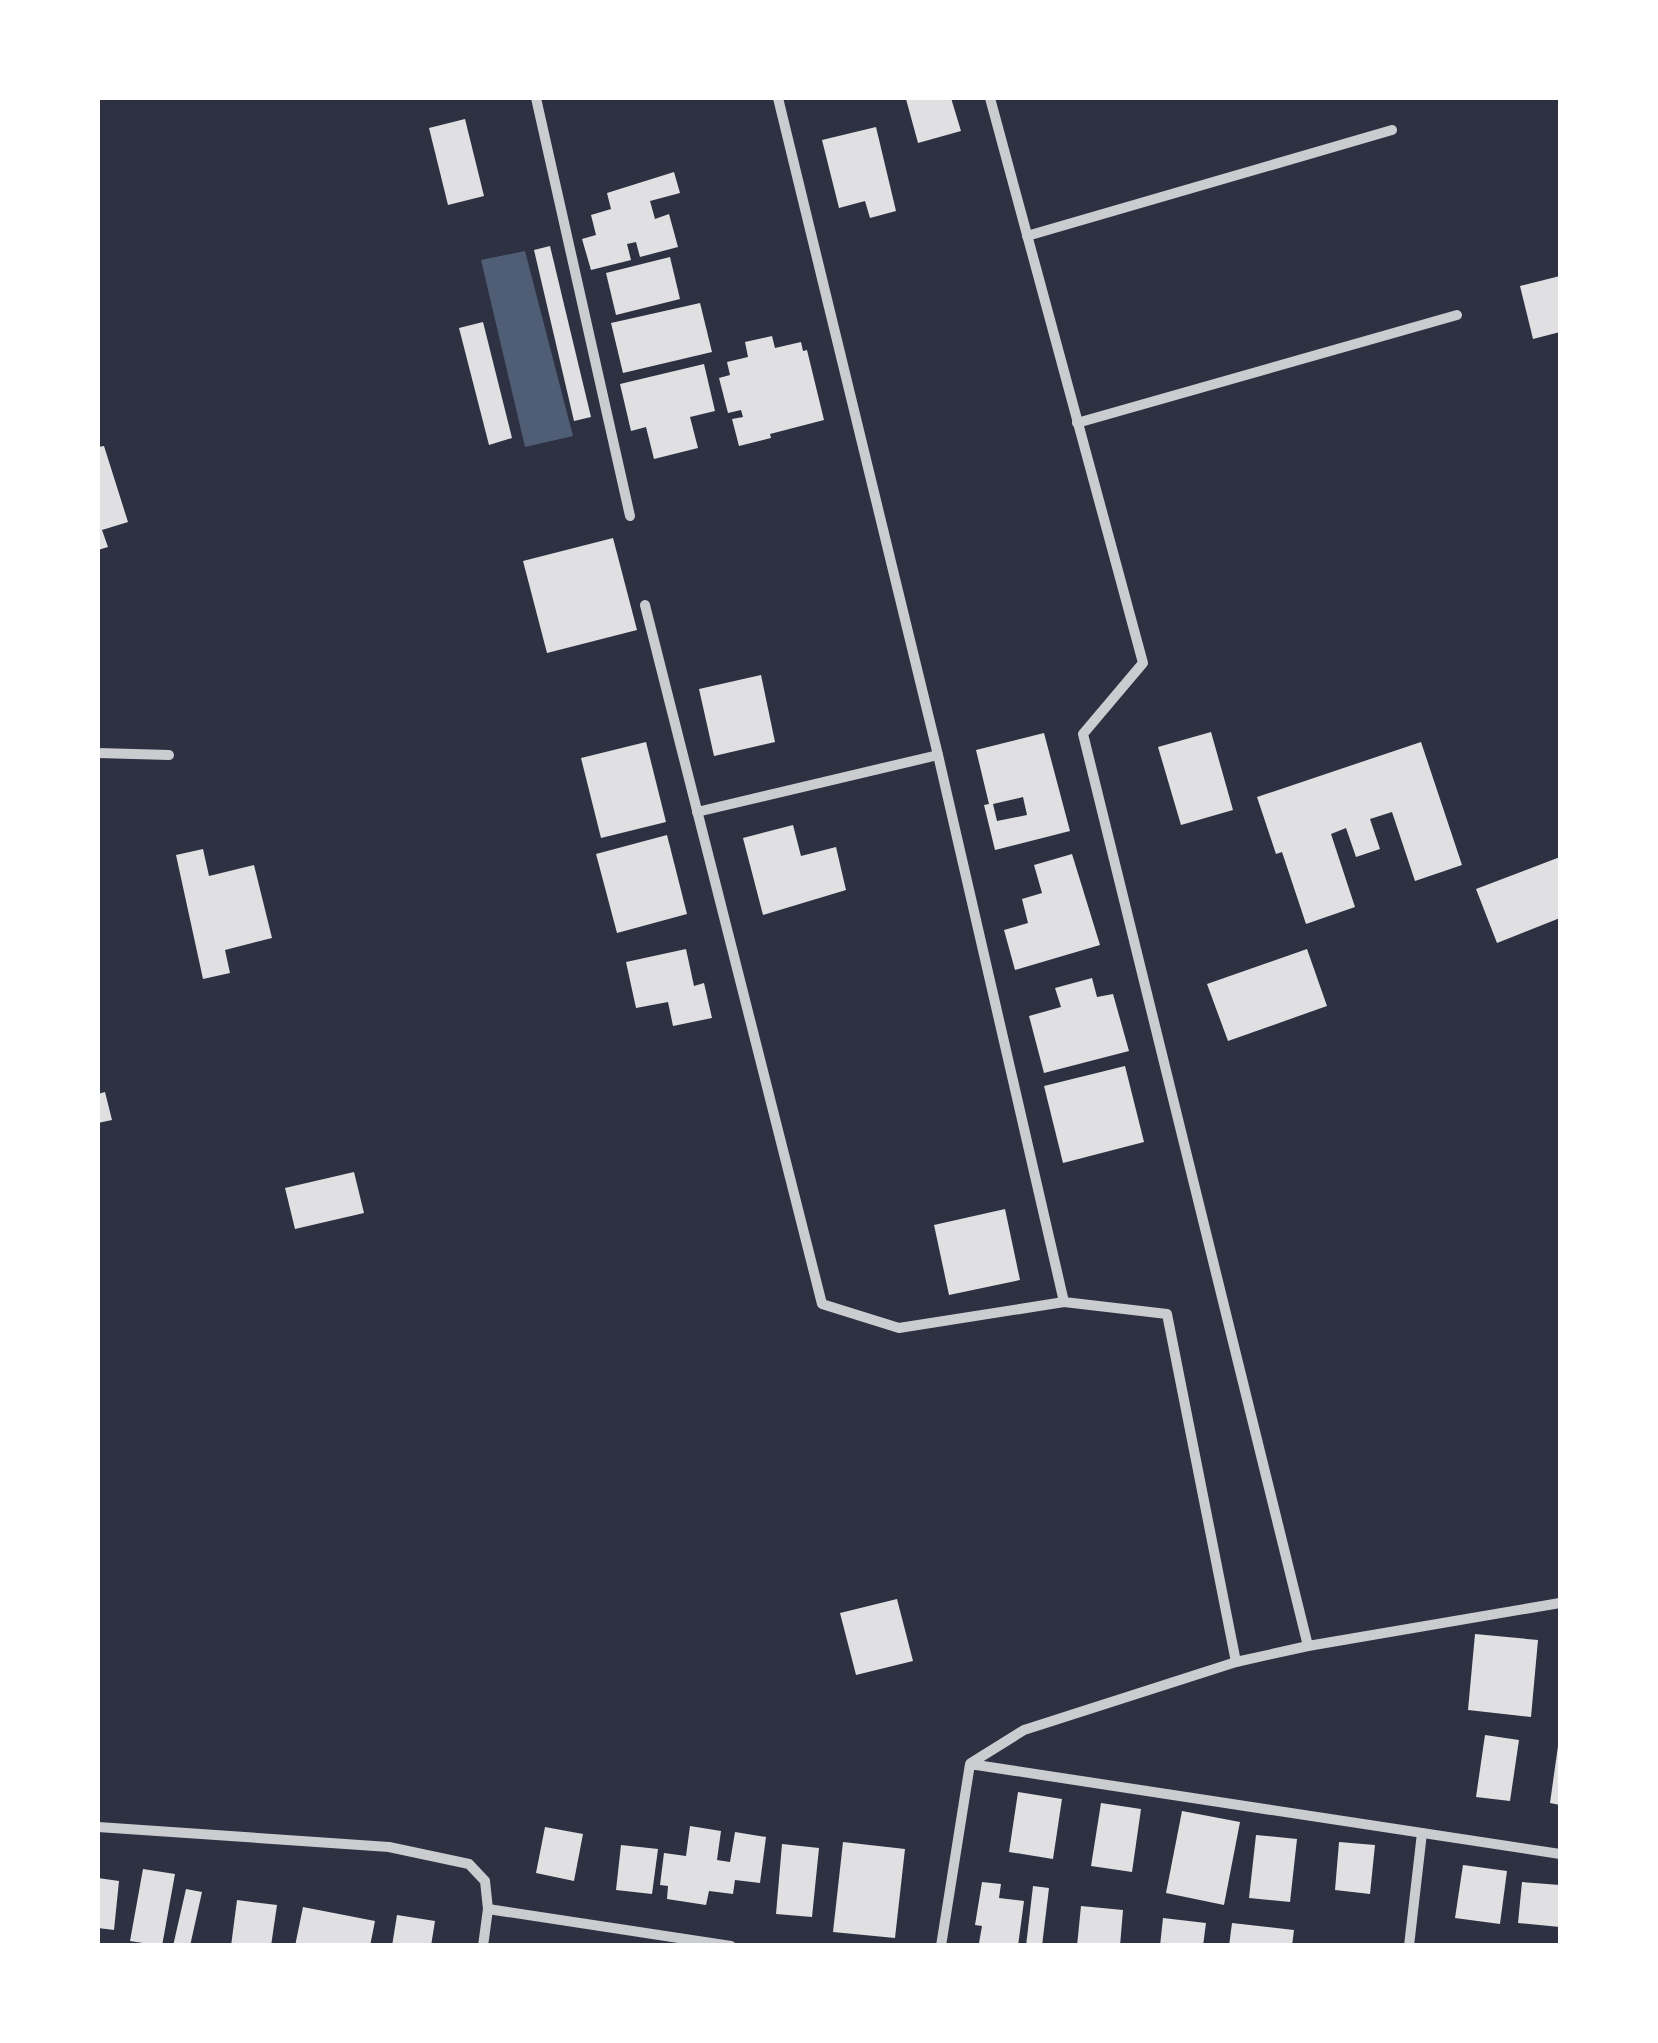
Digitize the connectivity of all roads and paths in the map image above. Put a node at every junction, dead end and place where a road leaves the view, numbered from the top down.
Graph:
1 (536, 98) edge
2 (778, 98) edge
3 (990, 98) edge
4 (1392, 130) dead end
5 (1027, 236) junction
6 (1457, 315) dead end
7 (1076, 424) junction
8 (630, 516) dead end
9 (645, 605) dead end
10 (98, 753) edge
11 (170, 754) dead end
12 (938, 756) junction
13 (697, 812) junction
14 (1064, 1302) junction
15 (1560, 1603) edge
16 (1308, 1646) junction
17 (1236, 1662) junction
18 (970, 1764) junction
19 (98, 1827) edge
20 (1422, 1833) junction
21 (1560, 1854) edge
22 (488, 1908) junction
23 (483, 1946) edge
24 (730, 1946) edge
25 (941, 1946) edge
26 (1409, 1946) edge

1 - 8 street
2 - 12 street
3 - 5 street
4 - 5 street
5 - 7 street
6 - 7 street
7 - 16 street
9 - 13 street
10 - 11 street
12 - 13 street
12 - 14 street
13 - 14 street
14 - 17 street
15 - 16 street
16 - 17 street
17 - 18 street
18 - 20 street
18 - 25 street
19 - 22 street
20 - 21 street
20 - 26 street
22 - 23 street
22 - 24 street

